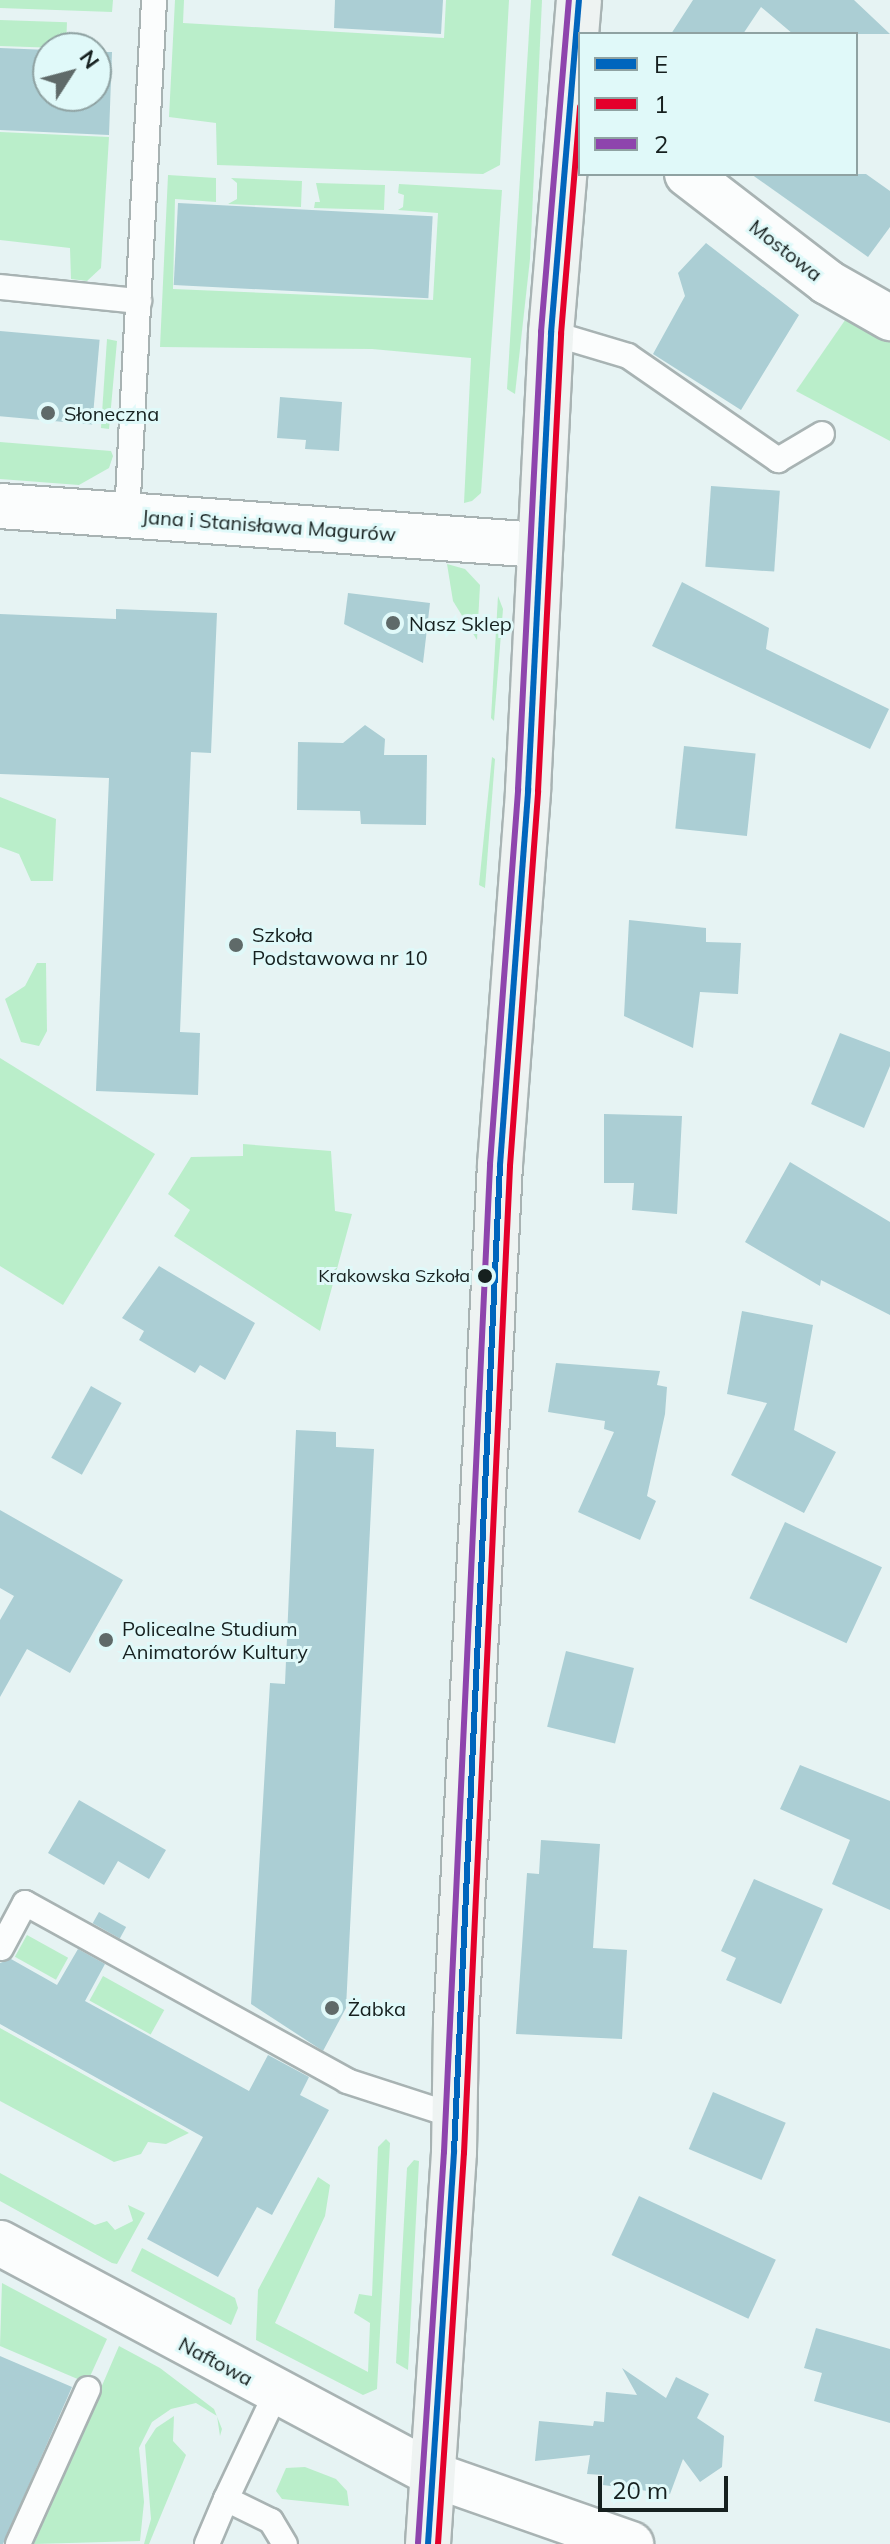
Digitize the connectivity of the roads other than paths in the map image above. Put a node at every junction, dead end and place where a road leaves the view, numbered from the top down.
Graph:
1 (154, 0) edge
2 (579, 0) edge
3 (578, 32) edge
4 (578, 36) edge
5 (576, 108) edge
6 (690, 176) edge
7 (0, 287) edge
8 (139, 301) junction
9 (890, 318) edge
10 (551, 333) junction
11 (822, 434) dead end
12 (0, 506) edge
13 (127, 516) junction
14 (539, 545) junction
15 (1, 1948) edge
16 (455, 2116) junction
17 (0, 2243) edge
18 (88, 2389) dead end
19 (276, 2393) junction
20 (434, 2475) junction
21 (226, 2499) junction
22 (18, 2544) edge
23 (207, 2544) edge
24 (285, 2544) edge
25 (428, 2544) edge
26 (631, 2544) edge

1 - 8 lane
2 - 3 main road
4 - 5 main road
5 - 10 main road
6 - 9 street, Mostowa
7 - 8 lane
8 - 13 lane
10 - 11 lane
10 - 14 main road
12 - 13 street, Jana i Stanisława Magurów
13 - 14 street, Jana i Stanisława Magurów
14 - 16 main road
15 - 16 lane
16 - 20 main road
17 - 19 street, Naftowa
18 - 22 lane
19 - 20 street, Naftowa
19 - 21 lane
20 - 25 main road
20 - 26 street, Naftowa
21 - 23 lane
21 - 24 lane

